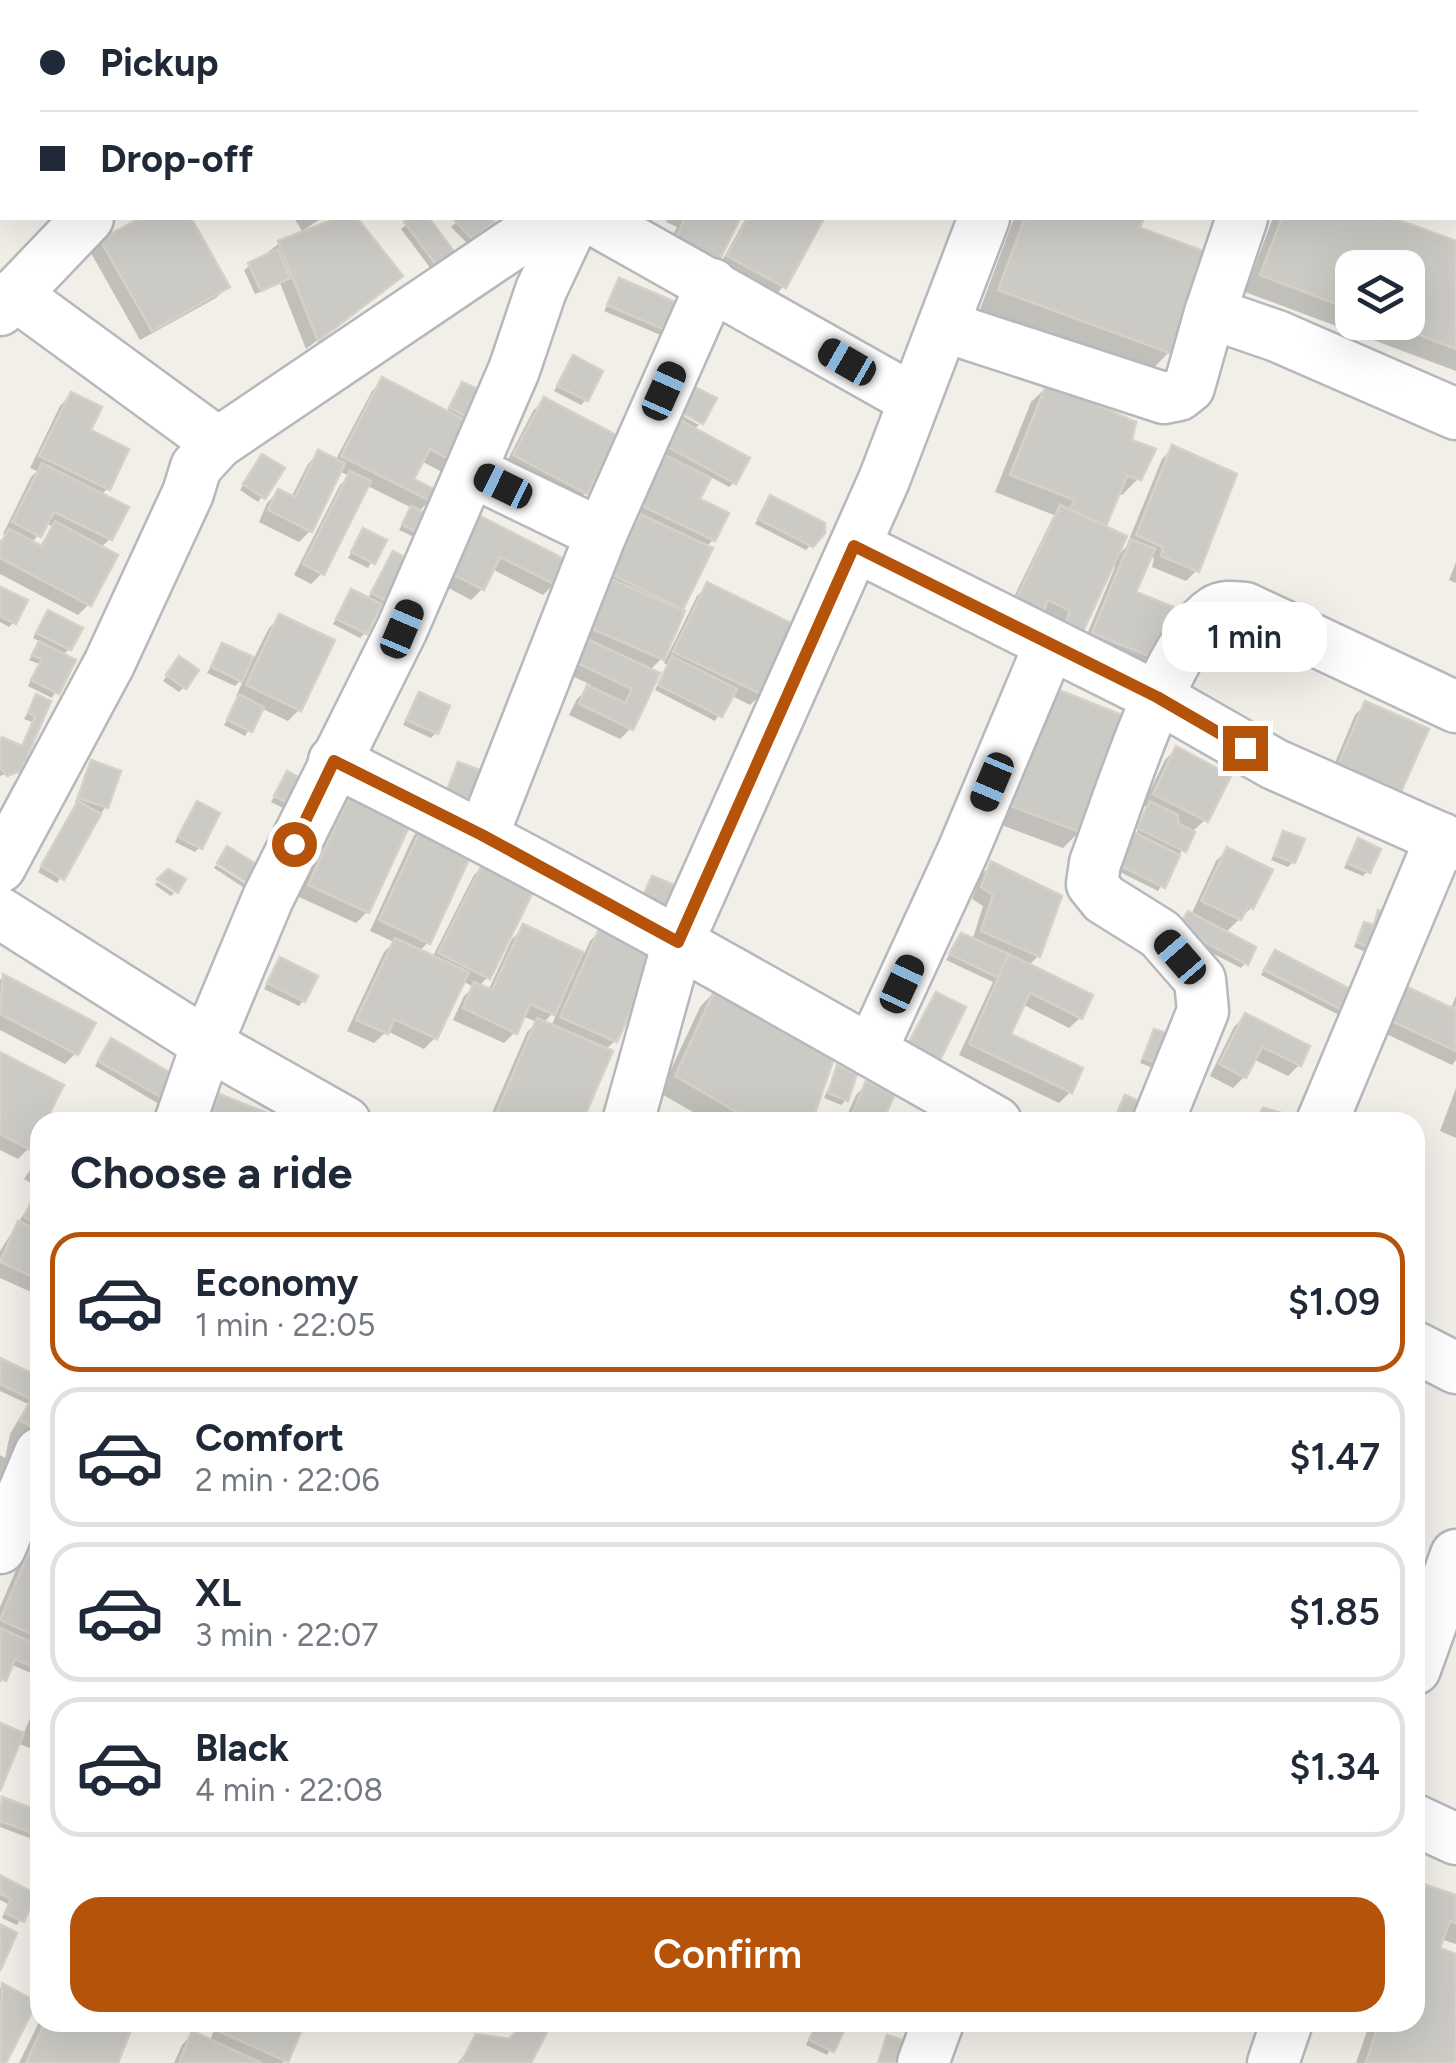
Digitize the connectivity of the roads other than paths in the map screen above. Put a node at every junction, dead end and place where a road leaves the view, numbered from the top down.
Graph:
1 (86, 220) edge
2 (548, 220) edge
3 (574, 220) edge
4 (595, 220) edge
5 (983, 220) edge
6 (1241, 220) edge
7 (712, 284) junction
8 (7, 302) edge
9 (1210, 313) junction
10 (943, 326) junction
11 (914, 400) junction
12 (1456, 414) edge
13 (218, 443) junction
14 (470, 471) junction
15 (600, 534) junction
16 (854, 546) junction
17 (1050, 644) junction
18 (1157, 697) junction
19 (1456, 707) edge
20 (334, 761) junction
21 (482, 835) junction
22 (1448, 842) edge
23 (0, 867) edge
24 (0, 913) edge
25 (678, 942) junction
26 (207, 1044) junction
27 (871, 1051) junction
28 (183, 1112) edge
29 (327, 1112) edge
30 (631, 1112) edge
31 (978, 1112) edge
32 (1162, 1112) edge
33 (1326, 1112) edge
34 (1425, 1352) edge
35 (1456, 1368) edge
36 (30, 1503) edge
37 (0, 1548) edge
38 (1456, 1555) edge
39 (1425, 1641) edge
40 (1425, 1825) edge
41 (1456, 1839) edge
42 (934, 2032) edge
43 (1284, 2032) edge
44 (923, 2063) edge
45 (1273, 2063) edge

1 - 8 street
2 - 13 street
3 - 14 street
4 - 7 street
5 - 10 street
6 - 9 street
7 - 11 street
7 - 15 street
8 - 13 street
9 - 10 street
9 - 12 street
10 - 11 street
11 - 16 street
13 - 23 street
14 - 15 street
14 - 20 street
15 - 21 street
16 - 17 street
16 - 25 street
17 - 18 street
17 - 27 street
18 - 19 street
18 - 22 street
18 - 32 street
20 - 21 street
20 - 26 street
21 - 25 street
22 - 33 street
24 - 26 street
25 - 27 street
25 - 30 street
26 - 28 street
26 - 29 street
27 - 31 street
34 - 35 street
36 - 37 street
38 - 39 street
40 - 41 street
42 - 44 street
43 - 45 street

